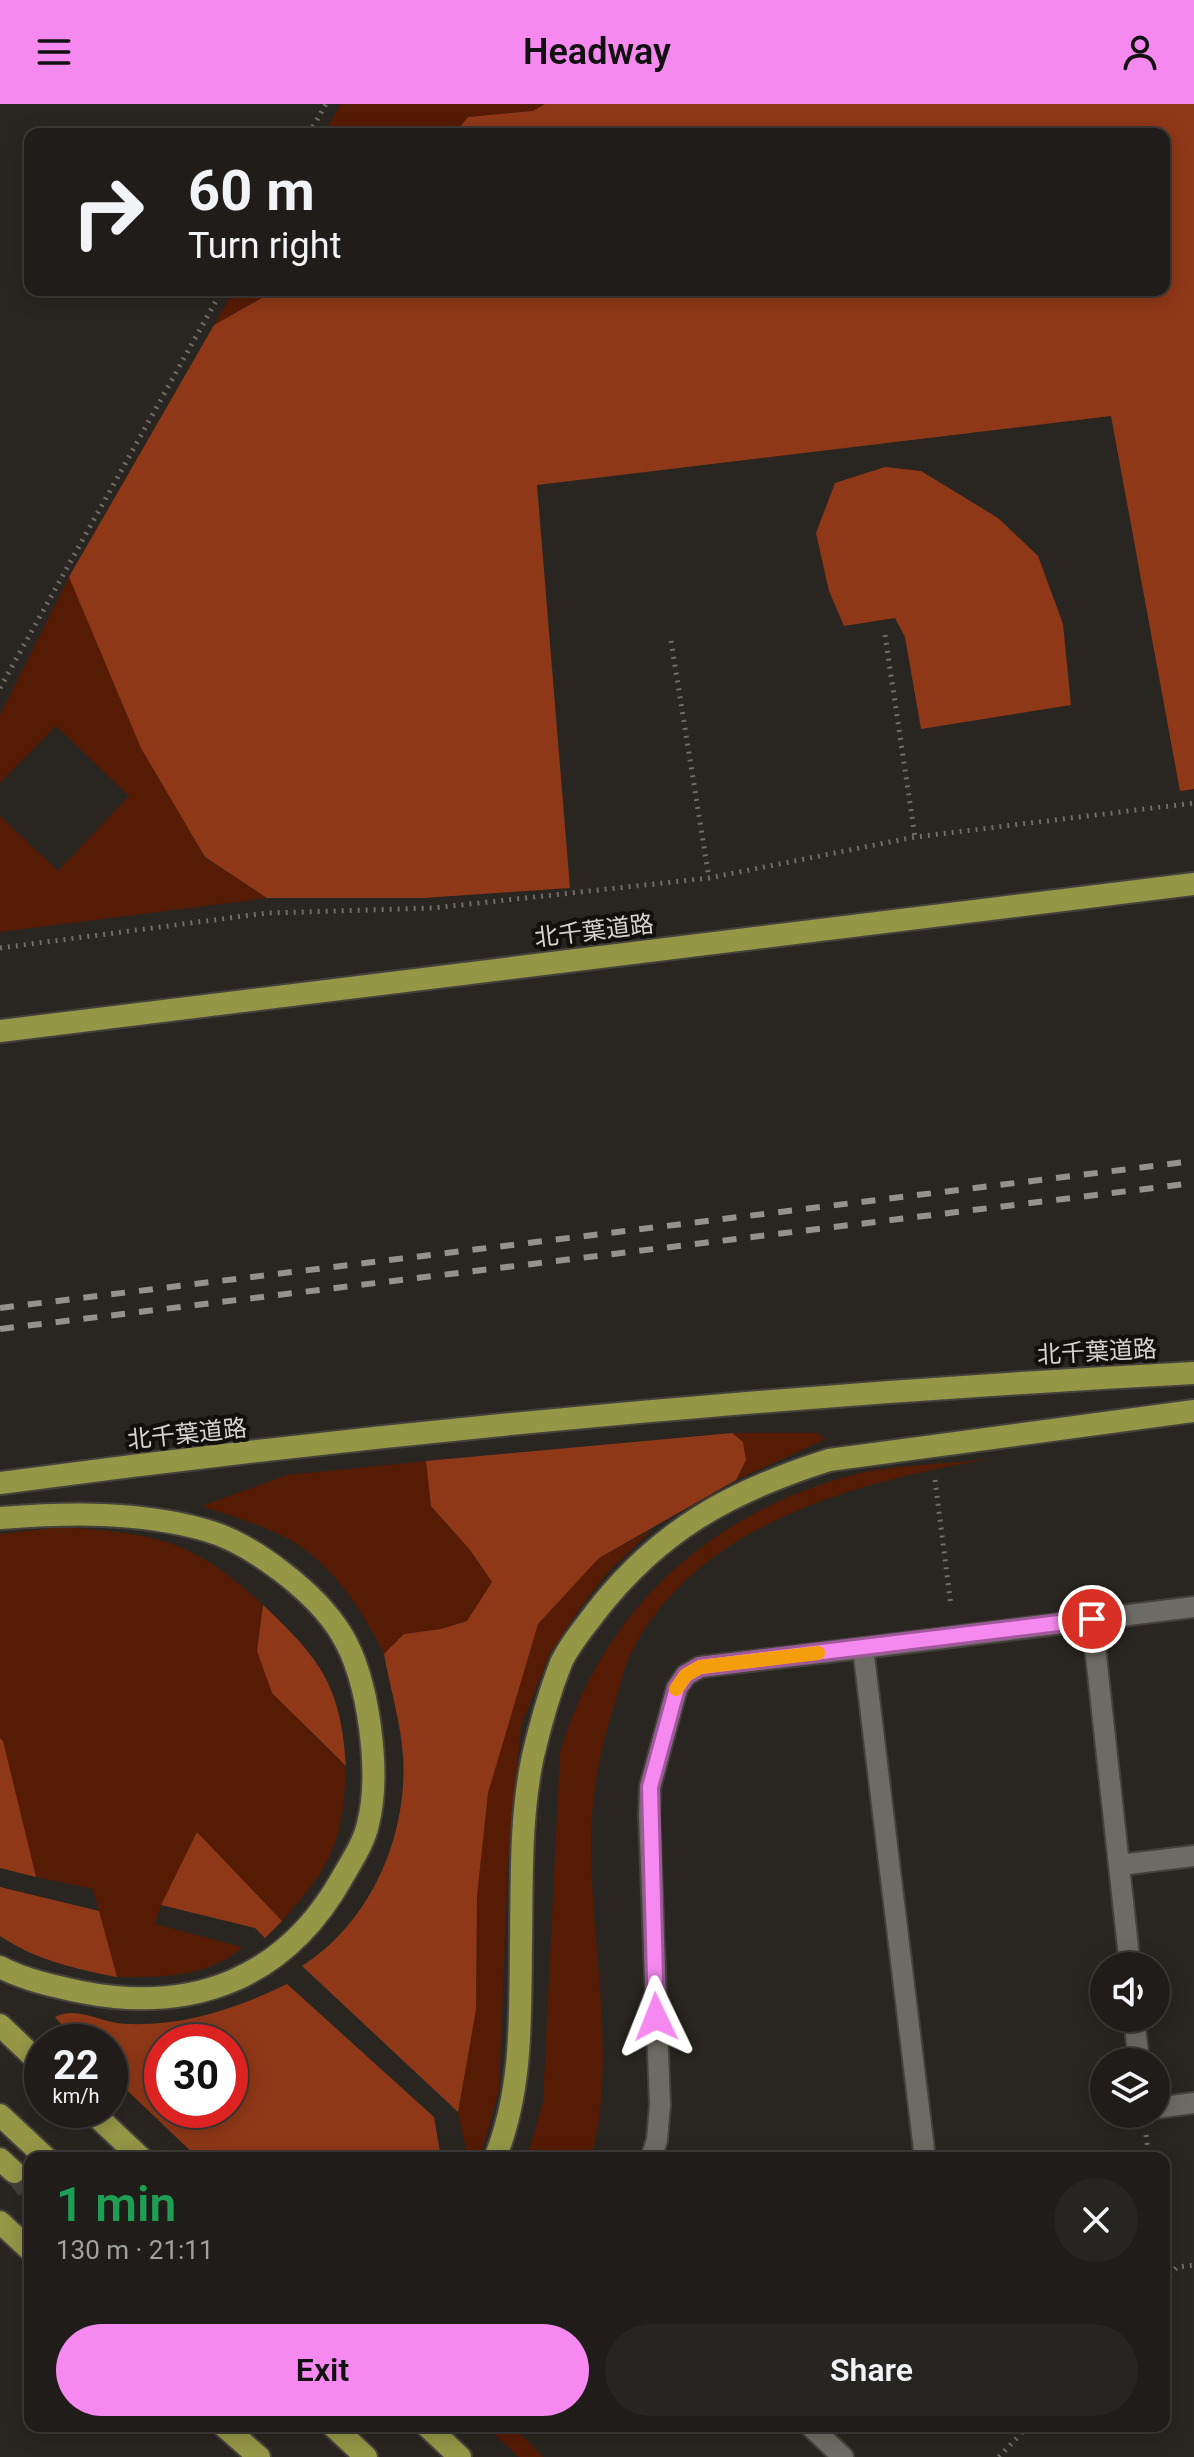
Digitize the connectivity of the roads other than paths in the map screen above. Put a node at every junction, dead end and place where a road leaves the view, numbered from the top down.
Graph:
1 (1194, 884) edge
2 (0, 1031) edge
3 (1194, 1373) edge
4 (1194, 1411) edge
5 (0, 1483) edge
6 (0, 1518) edge
7 (1194, 1607) edge
8 (1092, 1619) junction
9 (863, 1648) junction
10 (1194, 1856) edge
11 (1120, 1865) junction
12 (1129, 1952) edge
13 (0, 1967) edge
14 (0, 2025) edge
15 (24, 2048) edge
16 (1194, 2103) edge
17 (1170, 2106) edge
18 (0, 2115) edge
19 (109, 2128) edge
20 (40, 2152) edge
21 (135, 2152) edge
22 (497, 2152) edge
23 (653, 2152) edge
24 (924, 2152) edge
25 (0, 2222) edge
26 (24, 2244) edge
27 (231, 2432) edge
28 (339, 2432) edge
29 (433, 2432) edge
30 (819, 2432) edge
31 (259, 2457) edge
32 (366, 2457) edge
33 (460, 2457) edge
34 (843, 2457) edge

1 - 2 highway, 北千葉道路
3 - 5 highway, 北千葉道路
4 - 22 highway
6 - 13 highway
7 - 8 street
8 - 9 street
8 - 11 street
9 - 23 street
9 - 24 street
10 - 11 street
11 - 12 street
14 - 15 highway
16 - 17 street
18 - 20 highway
19 - 21 highway
25 - 26 highway
27 - 31 highway
28 - 32 highway
29 - 33 highway
30 - 34 street

